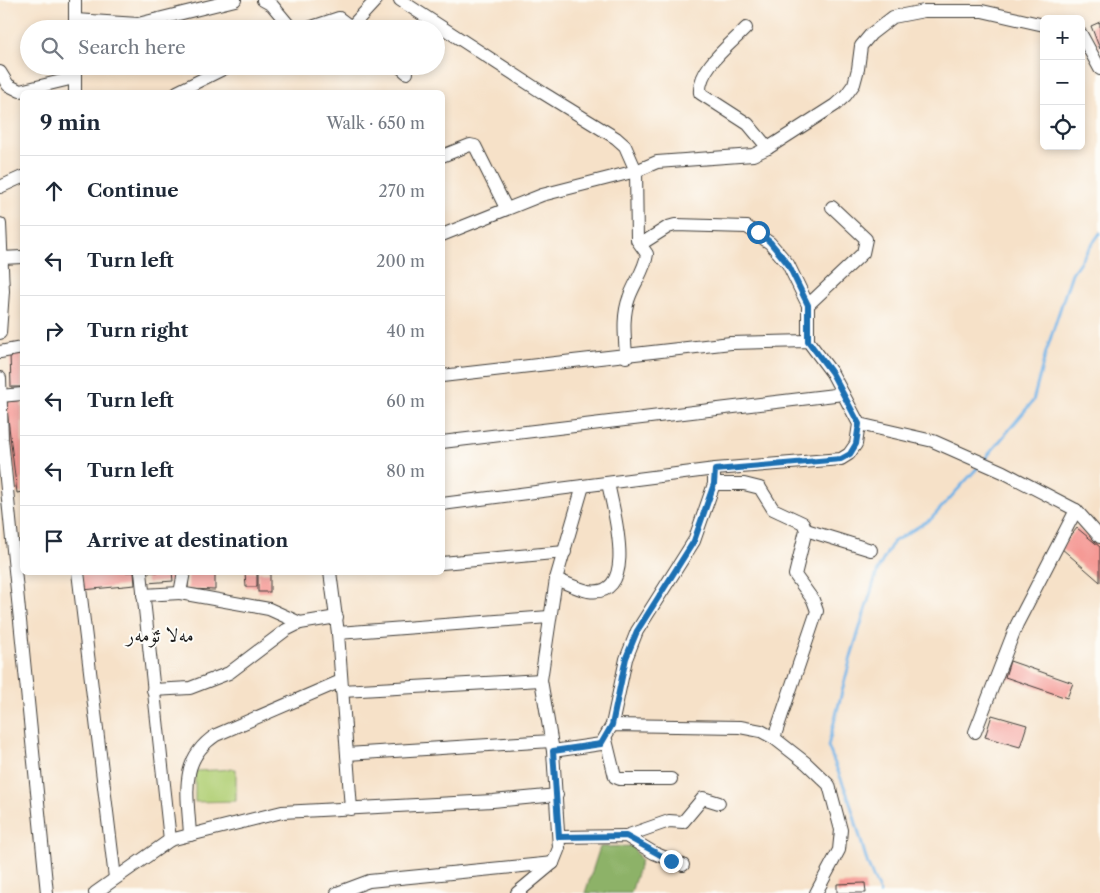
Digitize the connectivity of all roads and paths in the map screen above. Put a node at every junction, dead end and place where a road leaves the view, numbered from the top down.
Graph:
1 (75, 0) edge
2 (235, 0) edge
3 (263, 0) edge
4 (376, 0) edge
5 (400, 0) edge
6 (75, 20) edge
7 (154, 20) edge
8 (284, 20) edge
9 (359, 20) edge
10 (430, 20) edge
11 (1040, 24) edge
12 (746, 28) dead end
13 (445, 30) edge
14 (1085, 41) edge
15 (1100, 69) edge
16 (0, 72) edge
17 (66, 75) edge
18 (74, 75) edge
19 (211, 75) edge
20 (25, 90) edge
21 (75, 90) edge
22 (181, 90) edge
23 (20, 92) edge
24 (768, 148) junction
25 (445, 155) edge
26 (636, 171) junction
27 (20, 178) edge
28 (0, 187) edge
29 (832, 207) dead end
30 (506, 208) junction
31 (0, 224) edge
32 (445, 234) edge
33 (641, 244) junction
34 (20, 257) edge
35 (2, 258) junction
36 (808, 305) junction
37 (0, 333) edge
38 (808, 341) junction
39 (20, 348) edge
40 (0, 352) edge
41 (626, 356) junction
42 (445, 376) edge
43 (0, 378) edge
44 (20, 394) edge
45 (843, 394) junction
46 (0, 396) edge
47 (859, 424) junction
48 (445, 442) edge
49 (715, 470) junction
50 (608, 483) junction
51 (714, 484) junction
52 (584, 486) junction
53 (445, 504) edge
54 (1076, 510) junction
55 (806, 530) junction
56 (1100, 537) edge
57 (871, 550) dead end
58 (565, 552) junction
59 (445, 563) edge
60 (78, 575) edge
61 (141, 575) edge
62 (183, 575) edge
63 (333, 575) edge
64 (556, 579) junction
65 (180, 593) junction
66 (143, 595) junction
67 (337, 617) junction
68 (549, 617) junction
69 (300, 623) junction
70 (338, 633) junction
71 (541, 680) junction
72 (342, 686) junction
73 (153, 690) junction
74 (612, 725) junction
75 (975, 732) dead end
76 (774, 738) junction
77 (606, 740) junction
78 (552, 746) junction
79 (347, 754) junction
80 (671, 779) dead end
81 (558, 795) junction
82 (719, 803) dead end
83 (351, 809) junction
84 (190, 835) junction
85 (626, 836) junction
86 (559, 837) junction
87 (170, 840) junction
88 (553, 863) junction
89 (683, 865) dead end
90 (110, 885) edge
91 (47, 893) edge
92 (95, 893) edge
93 (337, 893) edge
94 (517, 893) edge
95 (816, 893) edge

1 - 6 street
2 - 7 street
3 - 8 street
4 - 9 street
5 - 10 street
11 - 24 street
12 - 24 street
13 - 26 street
14 - 15 street
16 - 23 street
17 - 20 street
18 - 21 street
19 - 22 street
24 - 26 street
25 - 30 street
26 - 30 street
26 - 33 street
27 - 28 street
29 - 36 street
30 - 32 street
31 - 35 street
33 - 36 street
33 - 41 street
34 - 35 street
35 - 37 street
36 - 38 street
38 - 41 street
38 - 45 street
39 - 40 street
41 - 42 street
43 - 46 street
44 - 46 street
45 - 47 street
45 - 48 street
46 - 91 street
47 - 49 street
47 - 54 street
49 - 50 street
49 - 51 street
50 - 52 street
50 - 64 street
51 - 55 street
51 - 74 street
52 - 53 street
52 - 58 street
54 - 56 street
54 - 75 street
55 - 57 street
55 - 76 street
58 - 59 street
58 - 64 street
60 - 90 street
61 - 66 street
62 - 65 street
63 - 67 street
64 - 68 street
65 - 66 street
65 - 69 street
66 - 73 street
67 - 69 street
67 - 70 street
68 - 70 street
68 - 71 street
69 - 73 street
70 - 72 street
71 - 72 street
71 - 78 street
72 - 79 street
72 - 84 street
73 - 87 street
74 - 76 street
74 - 77 street
76 - 95 street
77 - 78 street
77 - 80 street
78 - 79 street
78 - 81 street
79 - 83 street
81 - 83 street
81 - 86 street
82 - 85 street
83 - 84 street
84 - 87 street
85 - 86 street
85 - 89 street
86 - 88 street
87 - 90 street
88 - 93 street
88 - 94 street
90 - 92 street

